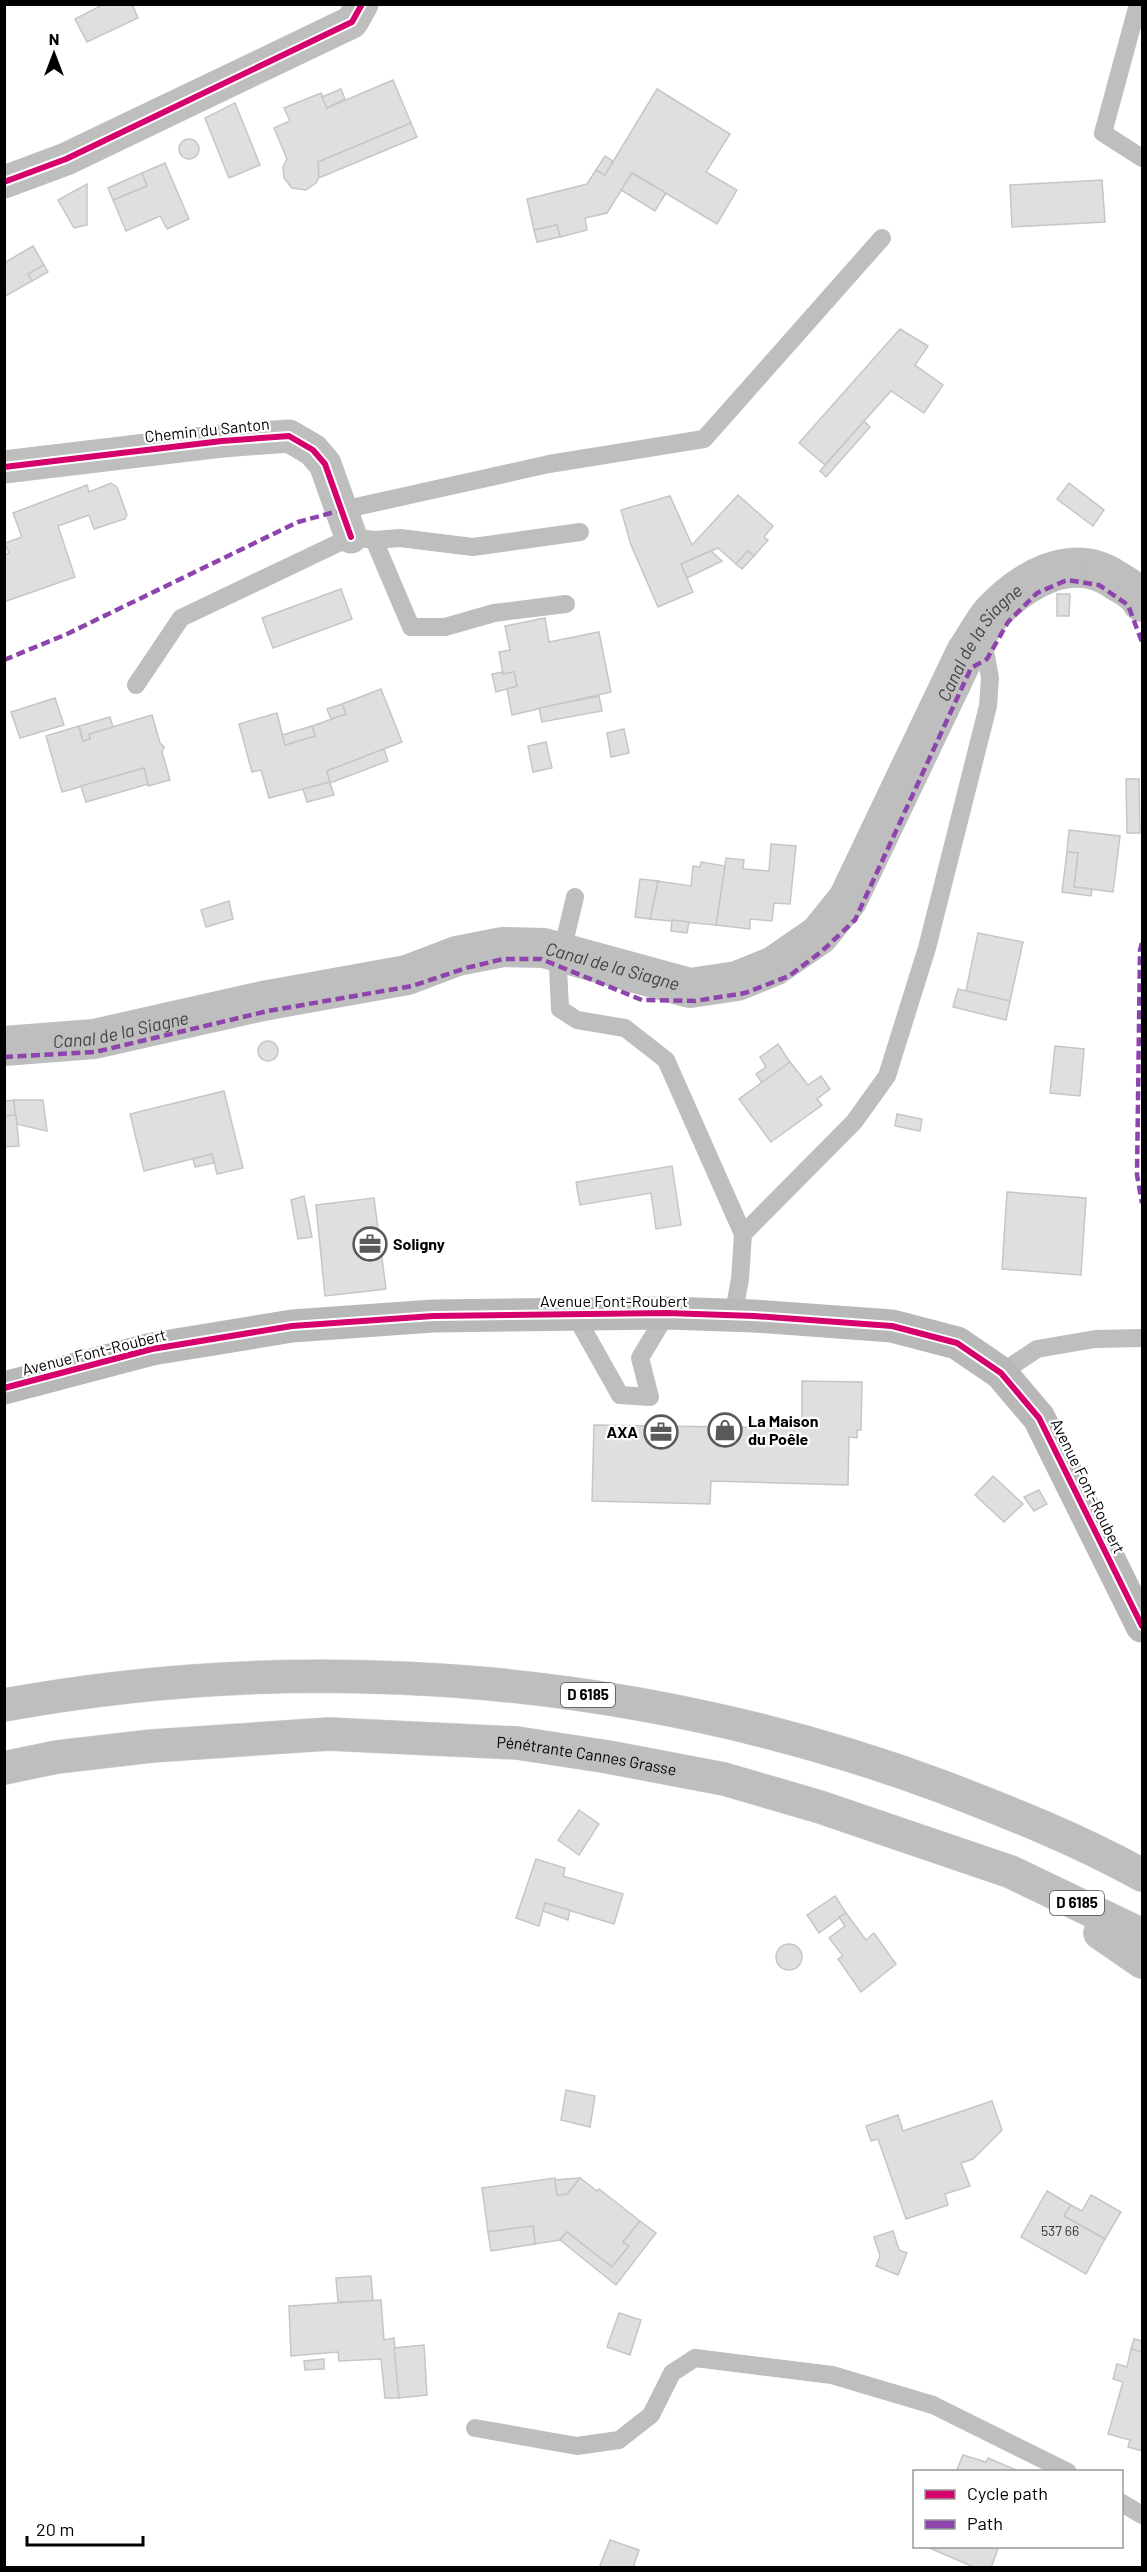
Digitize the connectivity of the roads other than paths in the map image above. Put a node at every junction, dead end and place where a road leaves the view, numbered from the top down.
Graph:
1 (362, 4) edge
2 (1138, 4) edge
3 (1143, 158) edge
4 (4, 182) edge
5 (882, 238) dead end
6 (4, 467) edge
7 (356, 529) junction
8 (580, 532) dead end
9 (566, 604) dead end
10 (977, 641) dead end
11 (136, 685) dead end
12 (575, 897) dead end
13 (743, 1234) junction
14 (667, 1313) junction
15 (575, 1315) junction
16 (733, 1317) junction
17 (1143, 1338) edge
18 (1001, 1373) junction
19 (4, 1388) edge
20 (1143, 1626) edge
21 (4, 1705) edge
22 (4, 1768) edge
23 (1011, 1872) junction
24 (1143, 1875) edge
25 (1143, 1935) edge
26 (1143, 1962) edge
27 (475, 2428) dead end
28 (1064, 2470) edge
29 (1123, 2504) edge
30 (1143, 2515) edge

1 - 4 main road
2 - 3 lane
5 - 7 lane
6 - 7 main road, Chemin du Santon
7 - 8 lane
7 - 9 lane, Chemin du Santon
7 - 11 lane
10 - 13 lane
12 - 13 lane
13 - 16 lane
14 - 15 main road, Avenue Font-Roubert
14 - 15 lane
14 - 16 main road, Avenue Font-Roubert
15 - 19 main road, Avenue Font-Roubert
16 - 18 main road, Avenue Font-Roubert
17 - 18 lane
18 - 20 main road, Avenue Font-Roubert
21 - 24 main road, D 6185
22 - 23 main road, Pénétrante Cannes Grasse / D 6185
23 - 25 main road, Pénétrante Cannes Grasse / D 6185
23 - 26 main road
27 - 28 lane
29 - 30 lane

